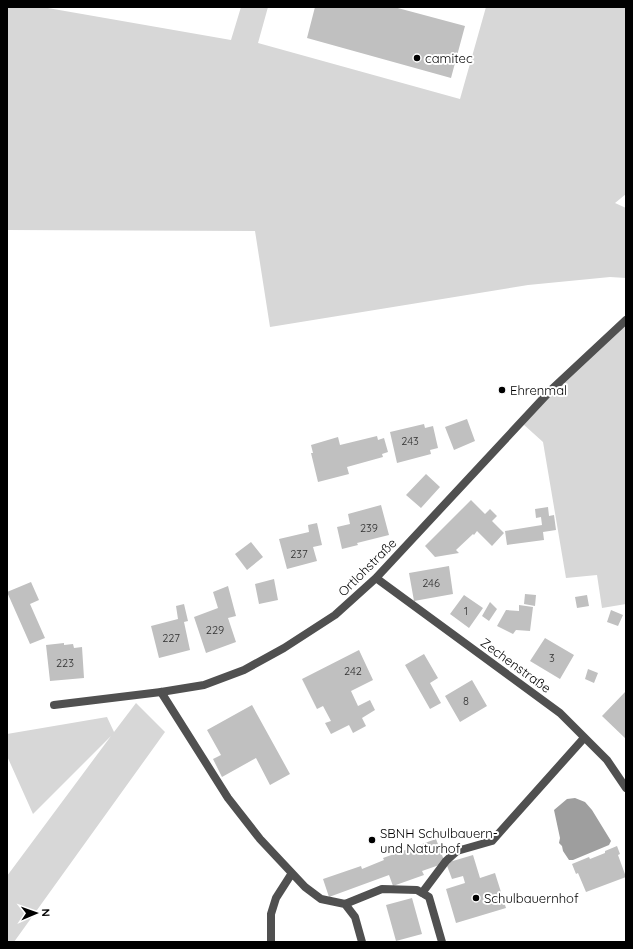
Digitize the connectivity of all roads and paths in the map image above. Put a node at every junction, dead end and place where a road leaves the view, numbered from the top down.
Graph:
1 (626, 320) edge
2 (376, 578) junction
3 (161, 692) junction
4 (54, 705) dead end
5 (584, 738) junction
6 (626, 788) edge
7 (292, 873) junction
8 (422, 893) junction
9 (345, 904) junction
10 (271, 942) edge
11 (362, 942) edge
12 (442, 942) edge

1 - 2 street, Ortlohstraße
2 - 3 street, Ortlohstraße
2 - 5 street, Zechenstraße
3 - 4 street, Ortlohstraße
3 - 7 street
5 - 6 street, Zechenstraße
5 - 8 street
7 - 9 street
7 - 10 street
8 - 9 street
8 - 12 street
9 - 11 street

